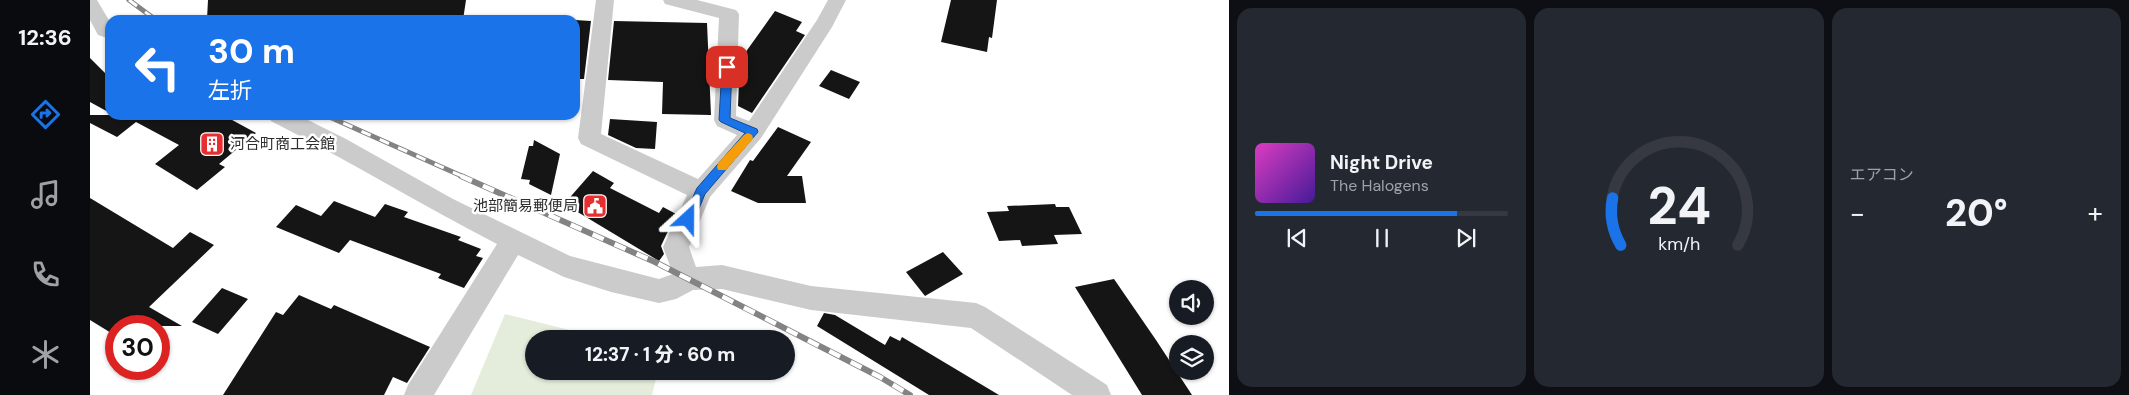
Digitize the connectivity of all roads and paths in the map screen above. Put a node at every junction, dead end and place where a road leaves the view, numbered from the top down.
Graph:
1 (605, 0) edge
2 (672, 0) edge
3 (837, 0) edge
4 (90, 3) edge
5 (105, 30) edge
6 (288, 120) edge
7 (753, 132) junction
8 (701, 191) junction
9 (513, 241) junction
10 (688, 279) junction
11 (418, 395) edge
12 (1097, 395) edge

1 - 8 street
2 - 7 street
3 - 7 street
4 - 5 street
6 - 9 street
7 - 8 street
8 - 10 street
9 - 10 street
9 - 11 street
10 - 12 street

